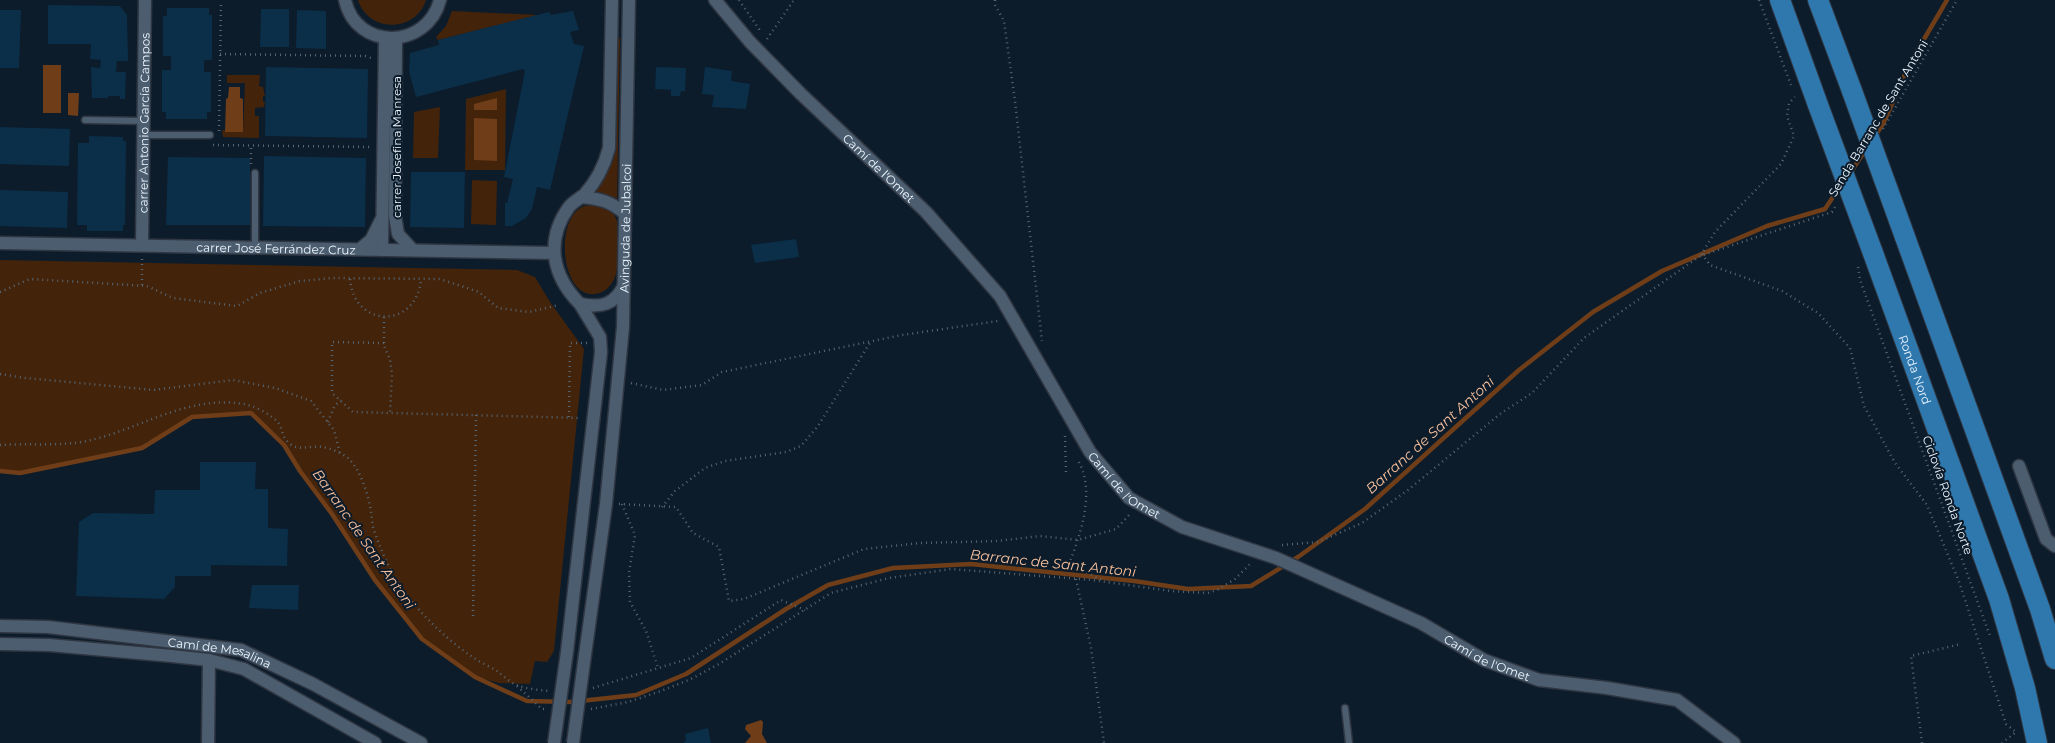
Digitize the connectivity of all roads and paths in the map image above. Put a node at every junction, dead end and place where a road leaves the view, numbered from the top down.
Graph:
1 (145, 0) edge
2 (345, 0) edge
3 (440, 0) edge
4 (612, 0) edge
5 (629, 0) edge
6 (715, 0) edge
7 (794, 0) edge
8 (995, 0) edge
9 (1780, 0) edge
10 (1818, 0) edge
11 (1956, 0) edge
12 (221, 2) dead end
13 (390, 38) junction
14 (759, 51) junction
15 (220, 54) junction
16 (372, 58) dead end
17 (1795, 97) dead end
18 (85, 120) dead end
19 (144, 122) junction
20 (144, 135) junction
21 (210, 136) dead end
22 (219, 136) dead end
23 (1878, 137) dead end
24 (209, 145) dead end
25 (372, 147) dead end
26 (255, 173) dead end
27 (581, 197) junction
28 (1837, 204) dead end
29 (625, 214) junction
30 (382, 215) junction
31 (0, 243) edge
32 (255, 248) junction
33 (360, 249) junction
34 (412, 249) junction
35 (142, 250) junction
36 (382, 250) junction
37 (553, 253) junction
38 (1701, 255) junction
39 (1865, 258) junction
40 (350, 278) junction
41 (420, 279) junction
42 (142, 285) junction
43 (624, 285) junction
44 (0, 292) edge
45 (580, 304) junction
46 (559, 305) dead end
47 (384, 317) junction
48 (1013, 318) junction
49 (871, 341) junction
50 (384, 343) junction
51 (587, 343) dead end
52 (1043, 347) dead end
53 (0, 374) edge
54 (619, 381) junction
55 (340, 400) junction
56 (1067, 412) junction
57 (390, 413) junction
58 (476, 415) junction
59 (569, 418) junction
60 (583, 418) dead end
61 (328, 422) junction
62 (0, 445) edge
63 (340, 453) junction
64 (1077, 458) dead end
65 (2019, 466) dead end
66 (1066, 472) dead end
67 (617, 504) dead end
68 (622, 504) junction
69 (1140, 504) junction
70 (662, 506) junction
71 (1078, 540) junction
72 (2055, 546) edge
73 (1261, 553) junction
74 (1076, 579) junction
75 (1107, 582) junction
76 (805, 610) junction
77 (473, 616) dead end
78 (0, 626) edge
79 (1993, 643) dead end
80 (0, 644) edge
81 (1961, 644) dead end
82 (2055, 659) edge
83 (209, 660) junction
84 (658, 668) junction
85 (517, 686) junction
86 (587, 689) dead end
87 (551, 692) dead end
88 (1345, 708) dead end
89 (552, 710) dead end
90 (589, 710) dead end
91 (1708, 723) junction
92 (2014, 725) dead end
93 (2016, 732) junction
94 (2017, 738) dead end
95 (208, 743) edge
96 (375, 743) edge
97 (421, 743) edge
98 (554, 743) edge
99 (573, 743) edge
100 (1104, 743) edge
101 (1349, 743) edge
102 (1723, 743) edge
103 (1734, 743) edge
104 (1922, 743) edge
105 (2002, 743) edge
106 (2037, 743) edge

1 - 19 street, carrer Antonio García Campos
2 - 13 street
3 - 13 street
4 - 27 street, Avinguda de Jubalcoi
5 - 29 street, Avinguda de Jubalcoi
6 - 14 street, Camí de l'Omet
7 - 14 path
8 - 52 path
9 - 39 main road, Ronda Nord, bridge
10 - 82 main road, bridge
11 - 23 path, Senda Barranc de Sant Antoni
12 - 15 path
13 - 30 street, carrer Josefina Manresa
13 - 34 street, carrer Josefina Manresa
14 - 48 street, Camí de l'Omet
15 - 16 path
15 - 22 path
17 - 38 path
18 - 19 lane
19 - 20 street, carrer Antonio García Campos
20 - 21 lane
20 - 35 street, carrer Antonio García Campos
24 - 25 path
26 - 32 lane
27 - 29 street
27 - 37 street, Avinguda de Jubalcoi
28 - 38 path, Senda Barranc de Sant Antoni
29 - 43 street, Avinguda de Jubalcoi
30 - 33 street
30 - 36 street, carrer Josefina Manresa
31 - 35 street, carrer José Ferrández Cruz
32 - 33 street, carrer José Ferrández Cruz
32 - 35 street, carrer José Ferrández Cruz
33 - 36 street, carrer José Ferrández Cruz
34 - 36 street, carrer José Ferrández Cruz
34 - 37 street, carrer José Ferrández Cruz
35 - 42 path
37 - 45 street
38 - 73 path, Senda Barranc de Sant Antoni
38 - 93 path
39 - 79 path, Ciclovía Ronda Norte
39 - 106 main road, Ronda Nord
40 - 41 path
40 - 42 path
40 - 47 path
41 - 46 path
41 - 47 path
42 - 44 path
43 - 45 street, Avinguda de Jubalcoi
43 - 54 street
45 - 98 street, bridge
47 - 50 path
48 - 49 path
48 - 56 street, Camí de l'Omet
49 - 54 path
49 - 70 path
50 - 55 path
50 - 57 path
51 - 59 path
53 - 61 path
54 - 99 street, bridge
55 - 57 path
55 - 61 path
56 - 66 path
56 - 69 street, Camí de l'Omet
57 - 58 path
58 - 59 path
58 - 77 path
59 - 60 path
61 - 63 path
62 - 63 path
63 - 85 path
64 - 71 path
65 - 72 street
67 - 68 path
68 - 70 path
68 - 84 path
69 - 71 path
69 - 73 street, Camí de l'Omet
70 - 71 path
71 - 75 path
73 - 75 path, Senda Barranc de Sant Antoni
73 - 91 street, Camí de l'Omet
74 - 75 path, Senda Barranc de Sant Antoni
74 - 76 path, Senda Barranc de Sant Antoni
74 - 100 path
76 - 84 path
76 - 90 path, Senda Barranc de Sant Antoni
78 - 97 street, Camí de Mesalina
80 - 83 street
81 - 104 path
83 - 95 street
83 - 96 street
84 - 86 path
85 - 87 path
85 - 89 path
88 - 101 lane
91 - 102 street, Camí de l'Omet
91 - 103 street, Camí de l'Omet
92 - 93 path
93 - 94 path
93 - 105 path

